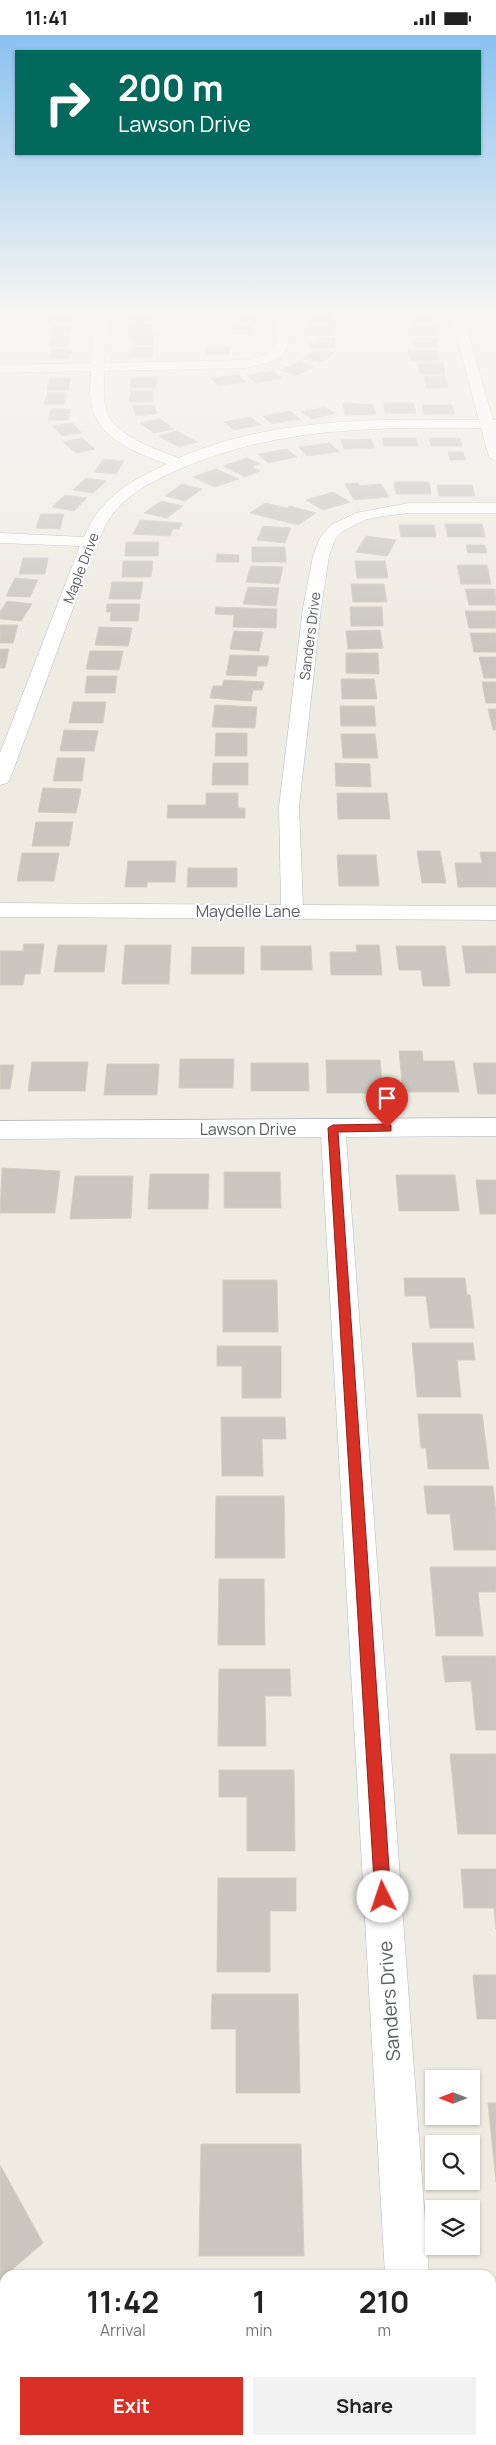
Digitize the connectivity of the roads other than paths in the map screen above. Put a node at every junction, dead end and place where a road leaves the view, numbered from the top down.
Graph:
1 (110, 424) edge
2 (436, 424) edge
3 (492, 424) edge
4 (496, 457) edge
5 (178, 463) junction
6 (496, 508) edge
7 (0, 538) edge
8 (92, 541) junction
9 (0, 779) edge
10 (0, 910) edge
11 (292, 912) junction
12 (496, 913) edge
13 (496, 1127) edge
14 (333, 1128) junction
15 (0, 1130) edge
16 (407, 2270) edge

1 - 5 street
2 - 5 street, Maple Drive
3 - 4 street
5 - 8 street, Maple Drive
6 - 11 street, Sanders Drive
7 - 8 street
8 - 9 street, Maple Drive
10 - 11 street, Maydelle Lane
11 - 12 street, Maydelle Lane
13 - 14 street, Lawson Drive
14 - 15 street, Lawson Drive
14 - 16 street, Sanders Drive

